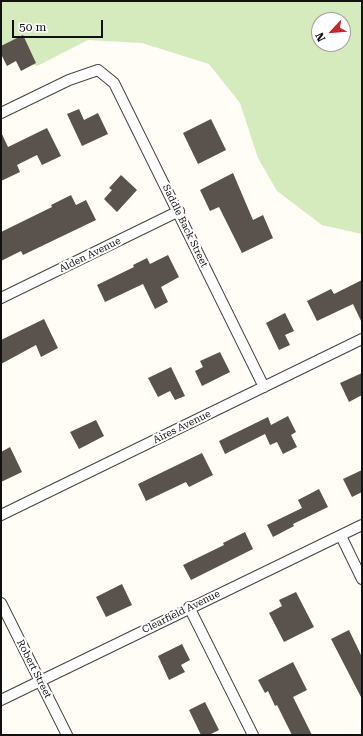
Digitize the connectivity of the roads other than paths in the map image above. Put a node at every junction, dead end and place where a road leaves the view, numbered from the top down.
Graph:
1 (1, 113) edge
2 (179, 212) junction
3 (1, 298) edge
4 (362, 339) edge
5 (264, 387) junction
6 (1, 515) edge
7 (362, 525) edge
8 (341, 536) junction
9 (362, 579) edge
10 (1, 603) edge
11 (190, 608) junction
12 (40, 681) junction
13 (1, 700) edge
14 (67, 735) edge
15 (253, 735) edge

1 - 2 street, Saddle Back Street
2 - 3 street, Alden Avenue
2 - 5 street, Saddle Back Street
4 - 5 street, Aires Avenue
5 - 6 street, Aires Avenue
7 - 8 street, Clearfield Avenue
8 - 9 street
8 - 11 street, Clearfield Avenue
10 - 12 street, Robert Street
11 - 12 street, Clearfield Avenue
11 - 15 street
12 - 13 street, Clearfield Avenue
12 - 14 street, Robert Street

